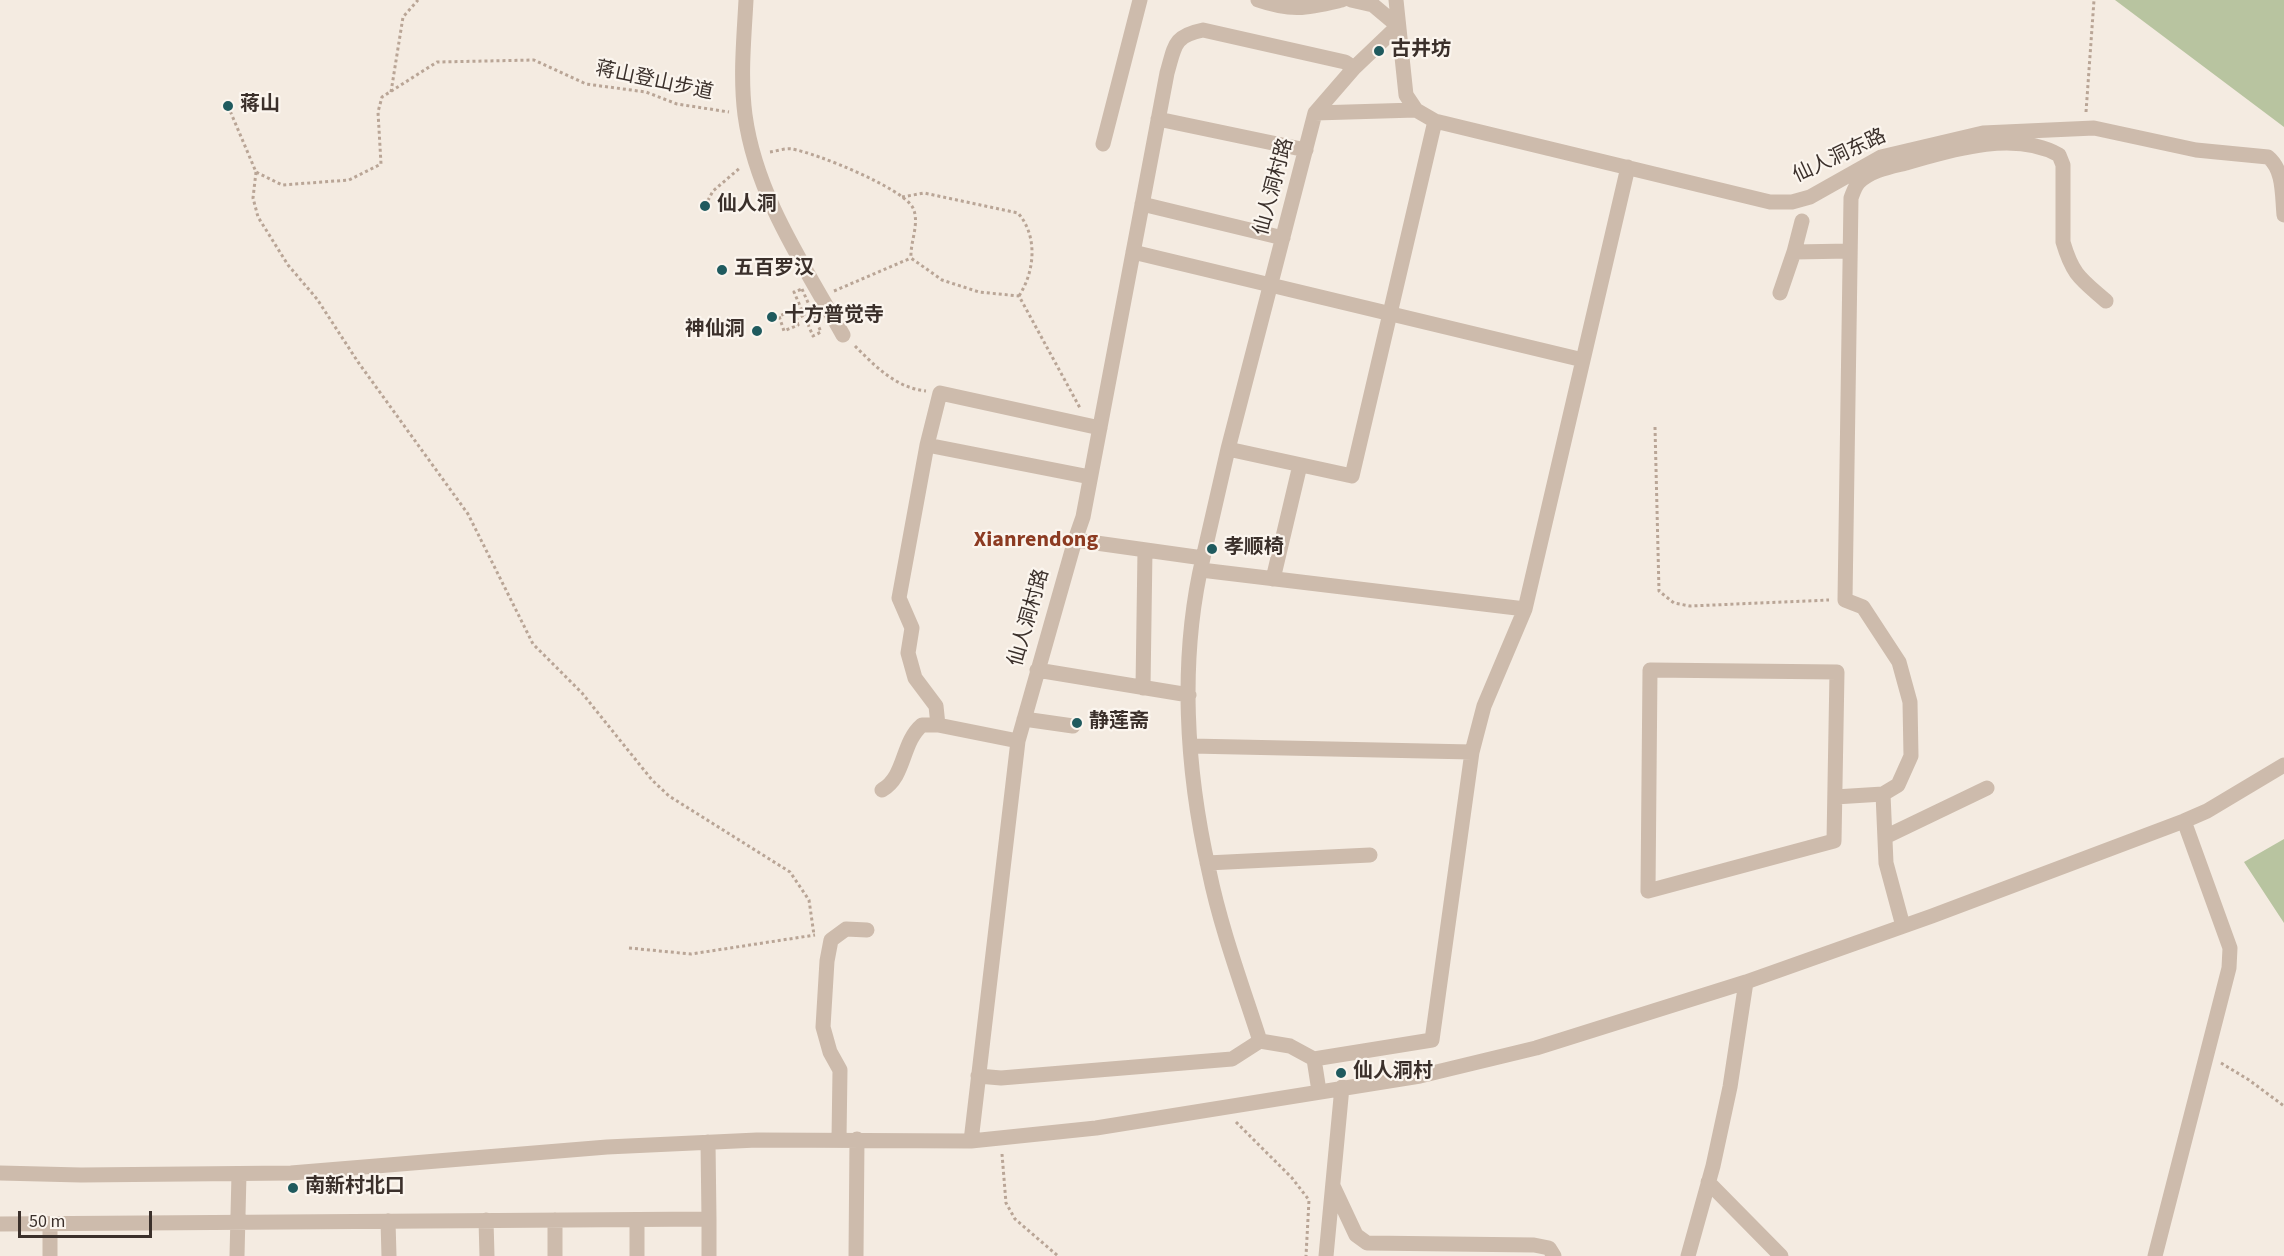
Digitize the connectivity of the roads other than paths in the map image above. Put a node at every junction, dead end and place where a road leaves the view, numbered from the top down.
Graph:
1 (746, 0) edge
2 (1140, 0) edge
3 (1258, 0) edge
4 (1342, 0) edge
5 (1351, 0) edge
6 (1396, 0) edge
7 (1398, 26) junction
8 (1354, 68) junction
9 (1416, 110) junction
10 (1316, 113) junction
11 (1158, 118) junction
12 (1435, 121) junction
13 (1103, 144) dead end
14 (1306, 150) junction
15 (1628, 167) junction
16 (1142, 204) junction
17 (2284, 215) edge
18 (1802, 221) dead end
19 (1283, 238) junction
20 (1850, 251) junction
21 (1133, 252) junction
22 (1794, 252) junction
23 (1271, 283) junction
24 (1780, 293) dead end
25 (2106, 301) dead end
26 (1390, 314) junction
27 (843, 335) road end
28 (1583, 360) junction
29 (1092, 426) junction
30 (927, 445) junction
31 (1228, 449) junction
32 (1300, 465) junction
33 (1090, 477) junction
34 (1075, 540) junction
35 (1145, 550) junction
36 (1202, 564) junction
37 (1272, 579) junction
38 (1525, 609) junction
39 (1037, 670) junction
40 (1143, 688) junction
41 (1189, 695) junction
42 (1024, 719) junction
43 (938, 725) junction
44 (1073, 726) dead end
45 (1018, 741) junction
46 (1191, 747) junction
47 (1472, 752) junction
48 (2284, 765) edge
49 (1987, 788) dead end
50 (882, 790) dead end
51 (1883, 794) junction
52 (1835, 797) junction
53 (2184, 821) junction
54 (1885, 837) junction
55 (1370, 855) dead end
56 (1207, 863) junction
57 (1903, 926) junction
58 (867, 930) dead end
59 (1746, 982) junction
60 (1260, 1041) junction
61 (1314, 1059) junction
62 (978, 1076) junction
63 (1342, 1087) junction
64 (1319, 1091) junction
65 (839, 1139) junction
66 (857, 1139) junction
67 (971, 1141) junction
68 (708, 1142) junction
69 (0, 1173) edge
70 (239, 1174) junction
71 (1708, 1182) junction
72 (1332, 1186) junction
73 (709, 1219) junction
74 (486, 1220) junction
75 (555, 1220) junction
76 (637, 1220) junction
77 (388, 1221) junction
78 (237, 1222) junction
79 (0, 1224) edge
80 (50, 1224) junction
81 (1463, 1250) edge
82 (50, 1256) edge
83 (237, 1256) edge
84 (389, 1256) edge
85 (487, 1256) edge
86 (555, 1256) edge
87 (637, 1256) edge
88 (709, 1256) edge
89 (856, 1256) edge
90 (1326, 1256) edge
91 (1554, 1256) edge
92 (1688, 1256) edge
93 (1781, 1256) edge
94 (2155, 1256) edge

1 - 27 street
2 - 13 street
3 - 4 street
5 - 7 street
6 - 7 street
7 - 8 street
7 - 9 street
8 - 10 street
8 - 11 street, 仙人洞村路
9 - 10 street
9 - 12 street, 仙人洞东路
10 - 14 street, 仙人洞村路
11 - 14 street
11 - 16 street, 仙人洞村路
12 - 15 street, 仙人洞东路
12 - 26 street
14 - 19 street, 仙人洞村路
15 - 17 street, 仙人洞东路
15 - 28 street
16 - 19 street
16 - 21 street, 仙人洞村路
18 - 22 street
19 - 23 street, 仙人洞村路
20 - 22 street
20 - 25 street
20 - 51 street
21 - 23 street
21 - 29 street, 仙人洞村路
22 - 24 street
23 - 26 street
23 - 31 street, 仙人洞村路
26 - 28 street
26 - 32 street
28 - 38 street
29 - 30 street
29 - 33 street, 仙人洞村路
30 - 33 street
30 - 43 street
31 - 32 street
31 - 36 street, 仙人洞村路
32 - 37 street
33 - 34 street, 仙人洞村路
34 - 35 street
34 - 39 street, 仙人洞村路
35 - 36 street
35 - 40 street
36 - 37 street
36 - 41 street, 仙人洞村路
37 - 38 street
38 - 47 street
39 - 40 street
39 - 42 street, 仙人洞村路
40 - 41 street
41 - 46 street, 仙人洞村路
42 - 44 street
42 - 45 street, 仙人洞村路
43 - 45 street
43 - 50 street
45 - 62 street, 仙人洞村路
46 - 47 street
46 - 56 street, 仙人洞村路
47 - 61 street
48 - 53 street
49 - 54 street
51 - 52 street
51 - 54 street
52 - 52 street
53 - 57 street
53 - 94 street
54 - 57 street
55 - 56 street
56 - 60 street, 仙人洞村路
57 - 59 street
58 - 65 street
59 - 63 street
59 - 71 street
60 - 61 street
60 - 62 street
61 - 64 street
62 - 67 street, 仙人洞村路
63 - 64 street
63 - 72 street
64 - 67 street
65 - 66 street
65 - 68 street
66 - 67 street
66 - 89 street
68 - 70 street
68 - 73 street
69 - 70 street
70 - 78 street
71 - 92 street
71 - 93 street
72 - 81 street
72 - 90 street
73 - 76 street
73 - 88 street
74 - 75 street
74 - 77 street
74 - 85 street
75 - 76 street
75 - 86 street
76 - 87 street
77 - 78 street
77 - 84 street
78 - 80 street
78 - 83 street
79 - 80 street
80 - 82 street
81 - 91 street

